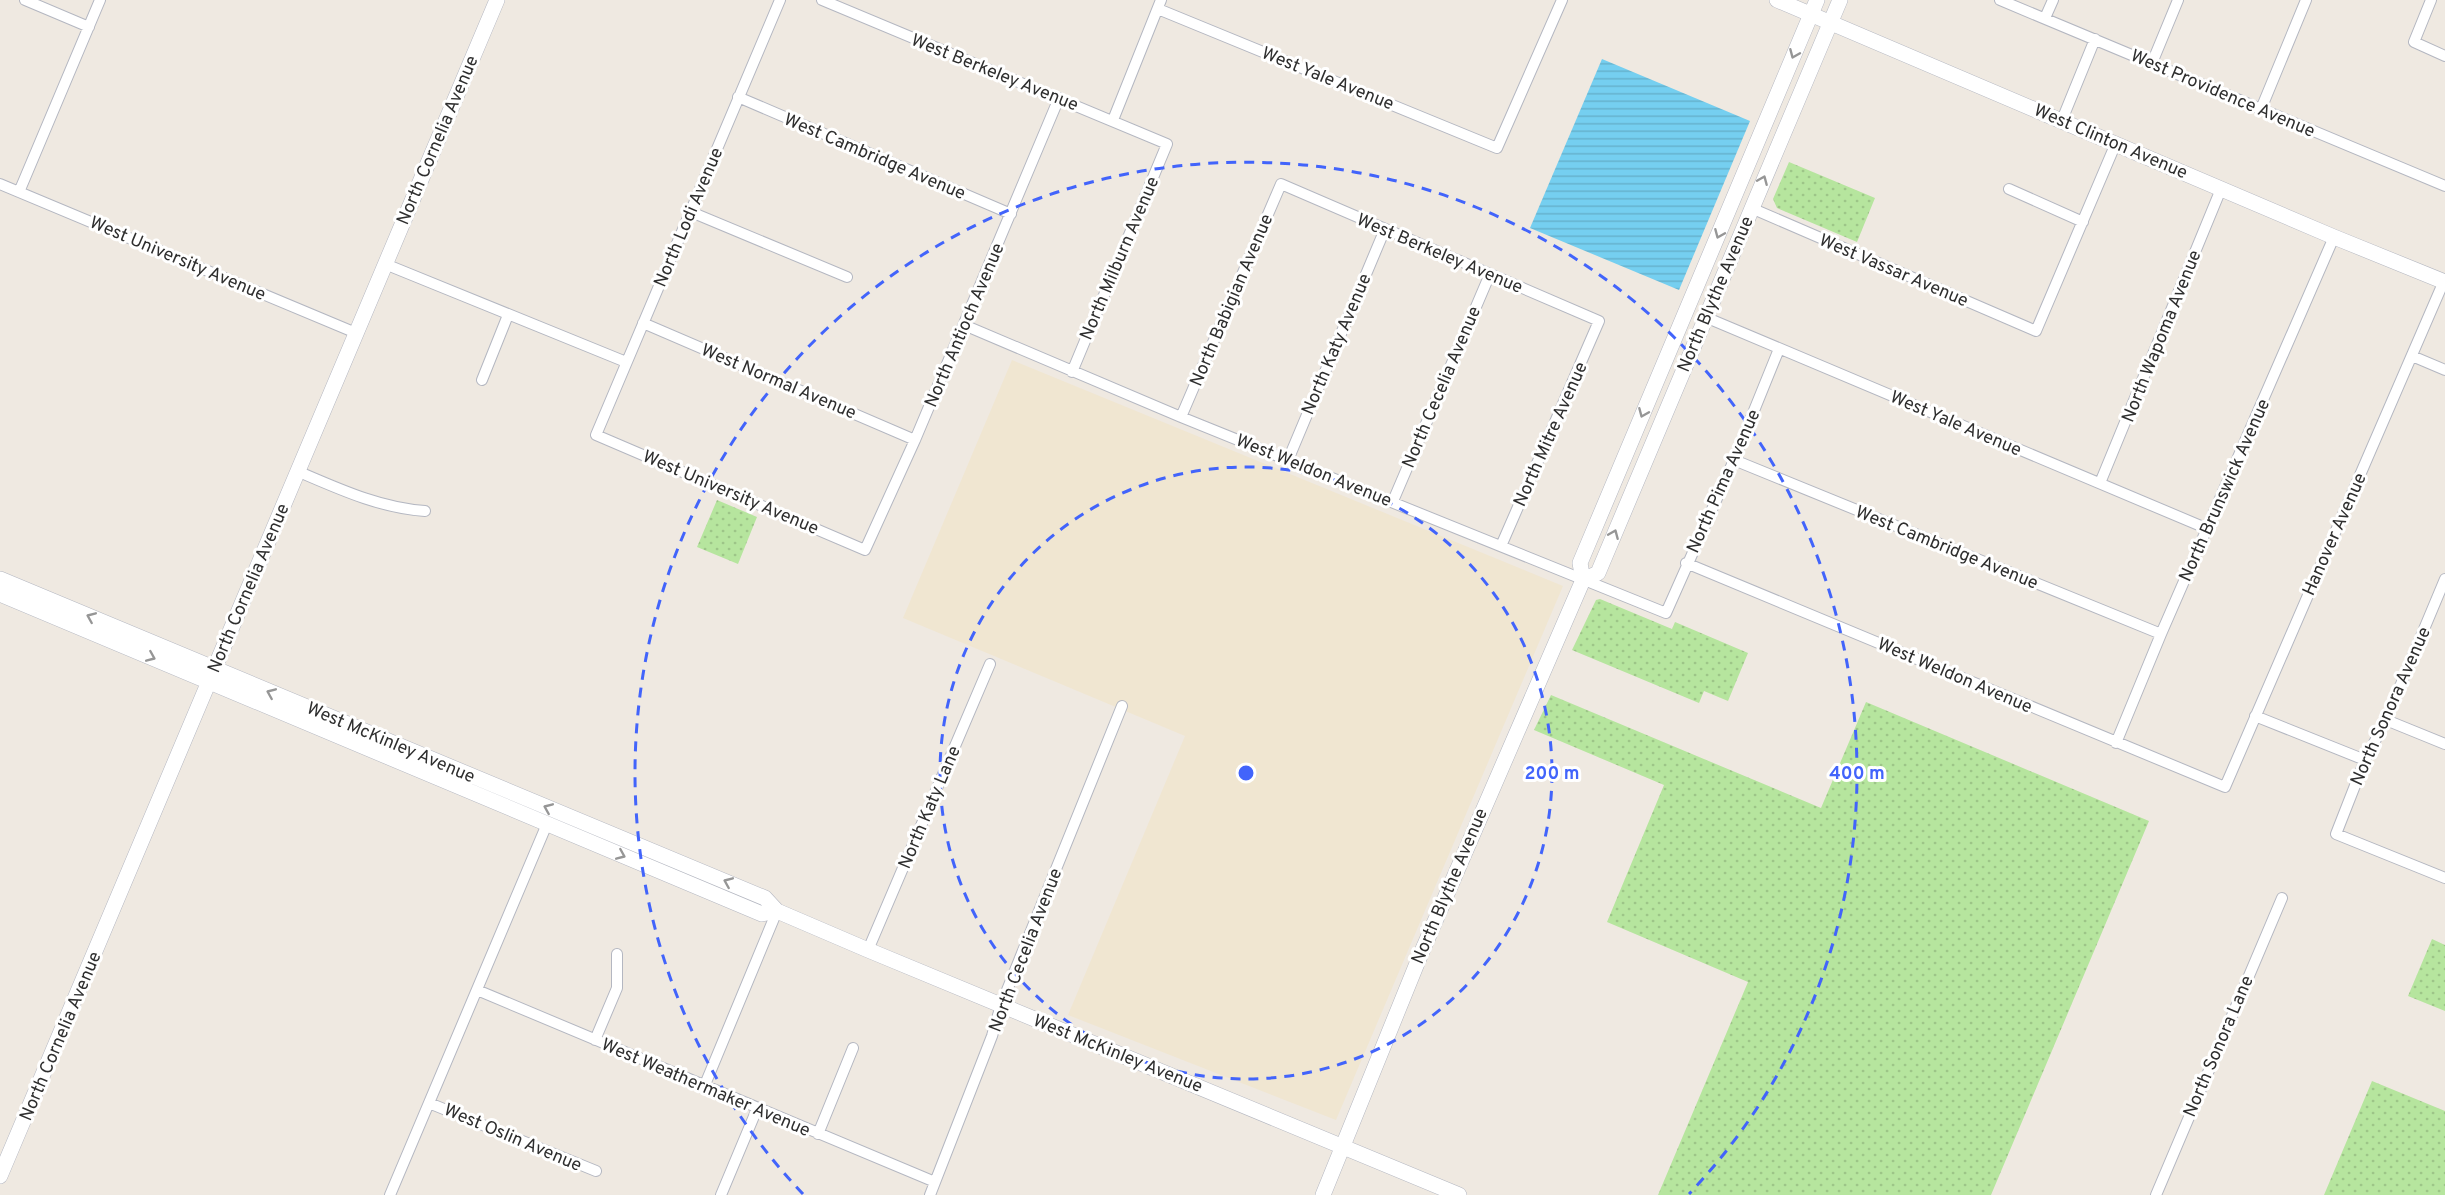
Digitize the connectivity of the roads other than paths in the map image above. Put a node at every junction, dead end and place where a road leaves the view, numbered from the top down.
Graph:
1 (25, 0) edge
2 (100, 0) edge
3 (497, 0) edge
4 (780, 0) edge
5 (822, 0) edge
6 (1562, 0) edge
7 (1777, 0) edge
8 (1840, 0) edge
9 (2000, 0) edge
10 (2053, 0) edge
11 (2178, 0) edge
12 (2306, 0) edge
13 (2431, 0) edge
14 (1160, 4) edge
15 (1814, 7) edge
16 (2045, 18) junction
17 (1831, 22) junction
18 (89, 27) junction
19 (2095, 39) junction
20 (2445, 56) edge
21 (2152, 63) junction
22 (738, 98) junction
23 (1059, 98) junction
24 (2260, 109) junction
25 (1113, 120) junction
26 (2062, 120) junction
27 (2116, 142) junction
28 (1167, 144) joint
29 (0, 184) edge
30 (1281, 184) joint
31 (2445, 186) edge
32 (2009, 189) dead end
33 (2221, 189) junction
34 (19, 192) junction
35 (1751, 208) junction
36 (691, 212) junction
37 (1011, 214) junction
38 (2083, 222) junction
39 (1385, 229) junction
40 (2334, 237) junction
41 (385, 264) junction
42 (1490, 273) junction
43 (847, 277) dead end
44 (2445, 281) edge
45 (508, 315) junction
46 (1705, 317) junction
47 (1599, 321) joint
48 (643, 322) junction
49 (964, 325) junction
50 (356, 333) junction
51 (1779, 349) junction
52 (2412, 356) junction
53 (626, 362) junction
54 (2445, 370) edge
55 (1072, 372) junction
56 (482, 380) dead end
57 (1181, 417) junction
58 (596, 435) joint
59 (915, 440) junction
60 (1288, 460) junction
61 (1734, 460) junction
62 (297, 471) junction
63 (2100, 483) junction
64 (1393, 501) junction
65 (425, 511) dead end
66 (2208, 529) junction
67 (1501, 546) junction
68 (865, 550) joint
69 (1686, 563) junction
70 (0, 579) edge
71 (2445, 579) edge
72 (1582, 580) junction
73 (0, 594) edge
74 (2440, 606) edge
75 (1666, 613) joint
76 (2161, 634) junction
77 (990, 664) dead end
78 (212, 675) junction
79 (1122, 706) dead end
80 (2255, 716) junction
81 (2386, 720) junction
82 (2116, 743) junction
83 (2445, 744) edge
84 (2365, 760) junction
85 (2225, 787) joint
86 (547, 824) junction
87 (2445, 878) edge
88 (2282, 898) dead end
89 (777, 911) junction
90 (868, 950) junction
91 (617, 954) dead end
92 (477, 990) junction
93 (1001, 1005) junction
94 (595, 1041) junction
95 (853, 1048) dead end
96 (704, 1087) junction
97 (429, 1102) junction
98 (758, 1109) junction
99 (818, 1134) junction
100 (1343, 1146) junction
101 (596, 1172) dead end
102 (0, 1176) edge
103 (935, 1182) junction
104 (390, 1195) edge
105 (721, 1195) edge
106 (930, 1195) edge
107 (1323, 1195) edge
108 (1459, 1195) edge
109 (2156, 1195) edge

1 - 18 street
2 - 18 street
3 - 41 street, North Cornelia Avenue
4 - 22 street, North Lodi Avenue
5 - 23 street, West Berkeley Avenue
6 - 14 street, West Yale Avenue
7 - 15 street, West Clinton Avenue
8 - 17 street, North Blythe Avenue
9 - 16 street, West Providence Avenue
10 - 16 street
11 - 21 street
12 - 24 street
13 - 20 street
14 - 25 street
15 - 17 street, West Clinton Avenue
15 -> 72 street, North Blythe Avenue
16 - 19 street, West Providence Avenue
17 - 26 street, West Clinton Avenue
35 -> 17 street, North Blythe Avenue
18 - 34 street
19 - 21 street, West Providence Avenue
19 - 26 street
21 - 24 street, West Providence Avenue
22 - 36 street, North Lodi Avenue
22 - 37 street, West Cambridge Avenue
23 - 25 street, West Berkeley Avenue
23 - 37 street, North Antioch Avenue
24 - 31 street, West Providence Avenue
25 - 28 street, West Berkeley Avenue
26 - 27 street, West Clinton Avenue
27 - 33 street, West Clinton Avenue
27 - 38 street
28 - 55 street, North Milburn Avenue
29 - 34 street, West University Avenue
30 - 39 street, West Berkeley Avenue
30 - 57 street, North Babigian Avenue
32 - 38 street
33 - 40 street, West Clinton Avenue
33 - 63 street, North Wapoma Avenue
34 - 50 street, West University Avenue
35 - 38 street, West Vassar Avenue
35 - 46 street, North Blythe Avenue
36 - 43 street
36 - 48 street, North Lodi Avenue
37 - 49 street, North Antioch Avenue
39 - 42 street, West Berkeley Avenue
39 - 60 street, North Katy Avenue
40 - 44 street, West Clinton Avenue
40 - 66 street, North Brunswick Avenue
41 - 45 street
41 - 50 street, North Cornelia Avenue
42 - 47 street, West Berkeley Avenue
42 - 64 street, North Cecelia Avenue
44 - 52 street, Hanover Avenue
45 - 53 street
45 - 56 street
46 - 51 street, West Yale Avenue
72 -> 46 street, North Blythe Avenue
47 - 67 street, North Mitre Avenue
48 - 53 street, North Lodi Avenue
48 - 59 street, West Normal Avenue
49 - 55 street, West Weldon Avenue
49 - 59 street, North Antioch Avenue
50 - 62 street, North Cornelia Avenue
51 - 61 street, North Pima Avenue
51 - 63 street, West Yale Avenue
52 - 54 street
52 - 80 street, Hanover Avenue
53 - 58 street, North Lodi Avenue
55 - 57 street, West Weldon Avenue
57 - 60 street, West Weldon Avenue
58 - 68 street, West University Avenue
59 - 68 street, North Antioch Avenue
60 - 64 street, West Weldon Avenue
61 - 69 street, North Pima Avenue
61 - 76 street, West Cambridge Avenue
62 - 65 street
62 - 78 street, North Cornelia Avenue
63 - 66 street, West Yale Avenue
64 - 67 street, West Weldon Avenue
66 - 76 street, North Brunswick Avenue
67 - 72 street, West Weldon Avenue
69 - 75 street, North Pima Avenue
69 - 82 street, West Weldon Avenue
78 -> 70 street, West McKinley Avenue
71 - 74 street, North Sonora Avenue
72 - 75 street, West Weldon Avenue
72 - 100 street, North Blythe Avenue
73 -> 78 street, West McKinley Avenue
74 - 81 street, North Sonora Avenue
76 - 82 street, North Brunswick Avenue
77 - 90 street, North Katy Lane
78 - 86 street, West McKinley Avenue
89 -> 78 street, West McKinley Avenue
78 - 102 street, North Cornelia Avenue
79 - 93 street, North Cecelia Avenue
80 - 84 street
80 - 85 street, Hanover Avenue
81 - 83 street
81 - 84 street, North Sonora Avenue
82 - 85 street, West Weldon Avenue
84 - 87 street, North Sonora Avenue
86 -> 89 street, West McKinley Avenue
86 - 92 street
88 - 109 street, North Sonora Lane
89 - 90 street, West McKinley Avenue
89 - 96 street
90 - 93 street, West McKinley Avenue
91 - 94 street
92 - 94 street, West Weathermaker Avenue
92 - 97 street
93 - 100 street, West McKinley Avenue
93 - 103 street, North Cecelia Avenue
94 - 96 street, West Weathermaker Avenue
95 - 99 street
96 - 98 street, West Weathermaker Avenue
97 - 101 street, West Oslin Avenue
97 - 104 street
98 - 99 street, West Weathermaker Avenue
98 - 105 street
99 - 103 street, West Weathermaker Avenue
100 - 107 street, North Blythe Avenue
100 - 108 street, West McKinley Avenue
103 - 106 street, North Cecelia Avenue

